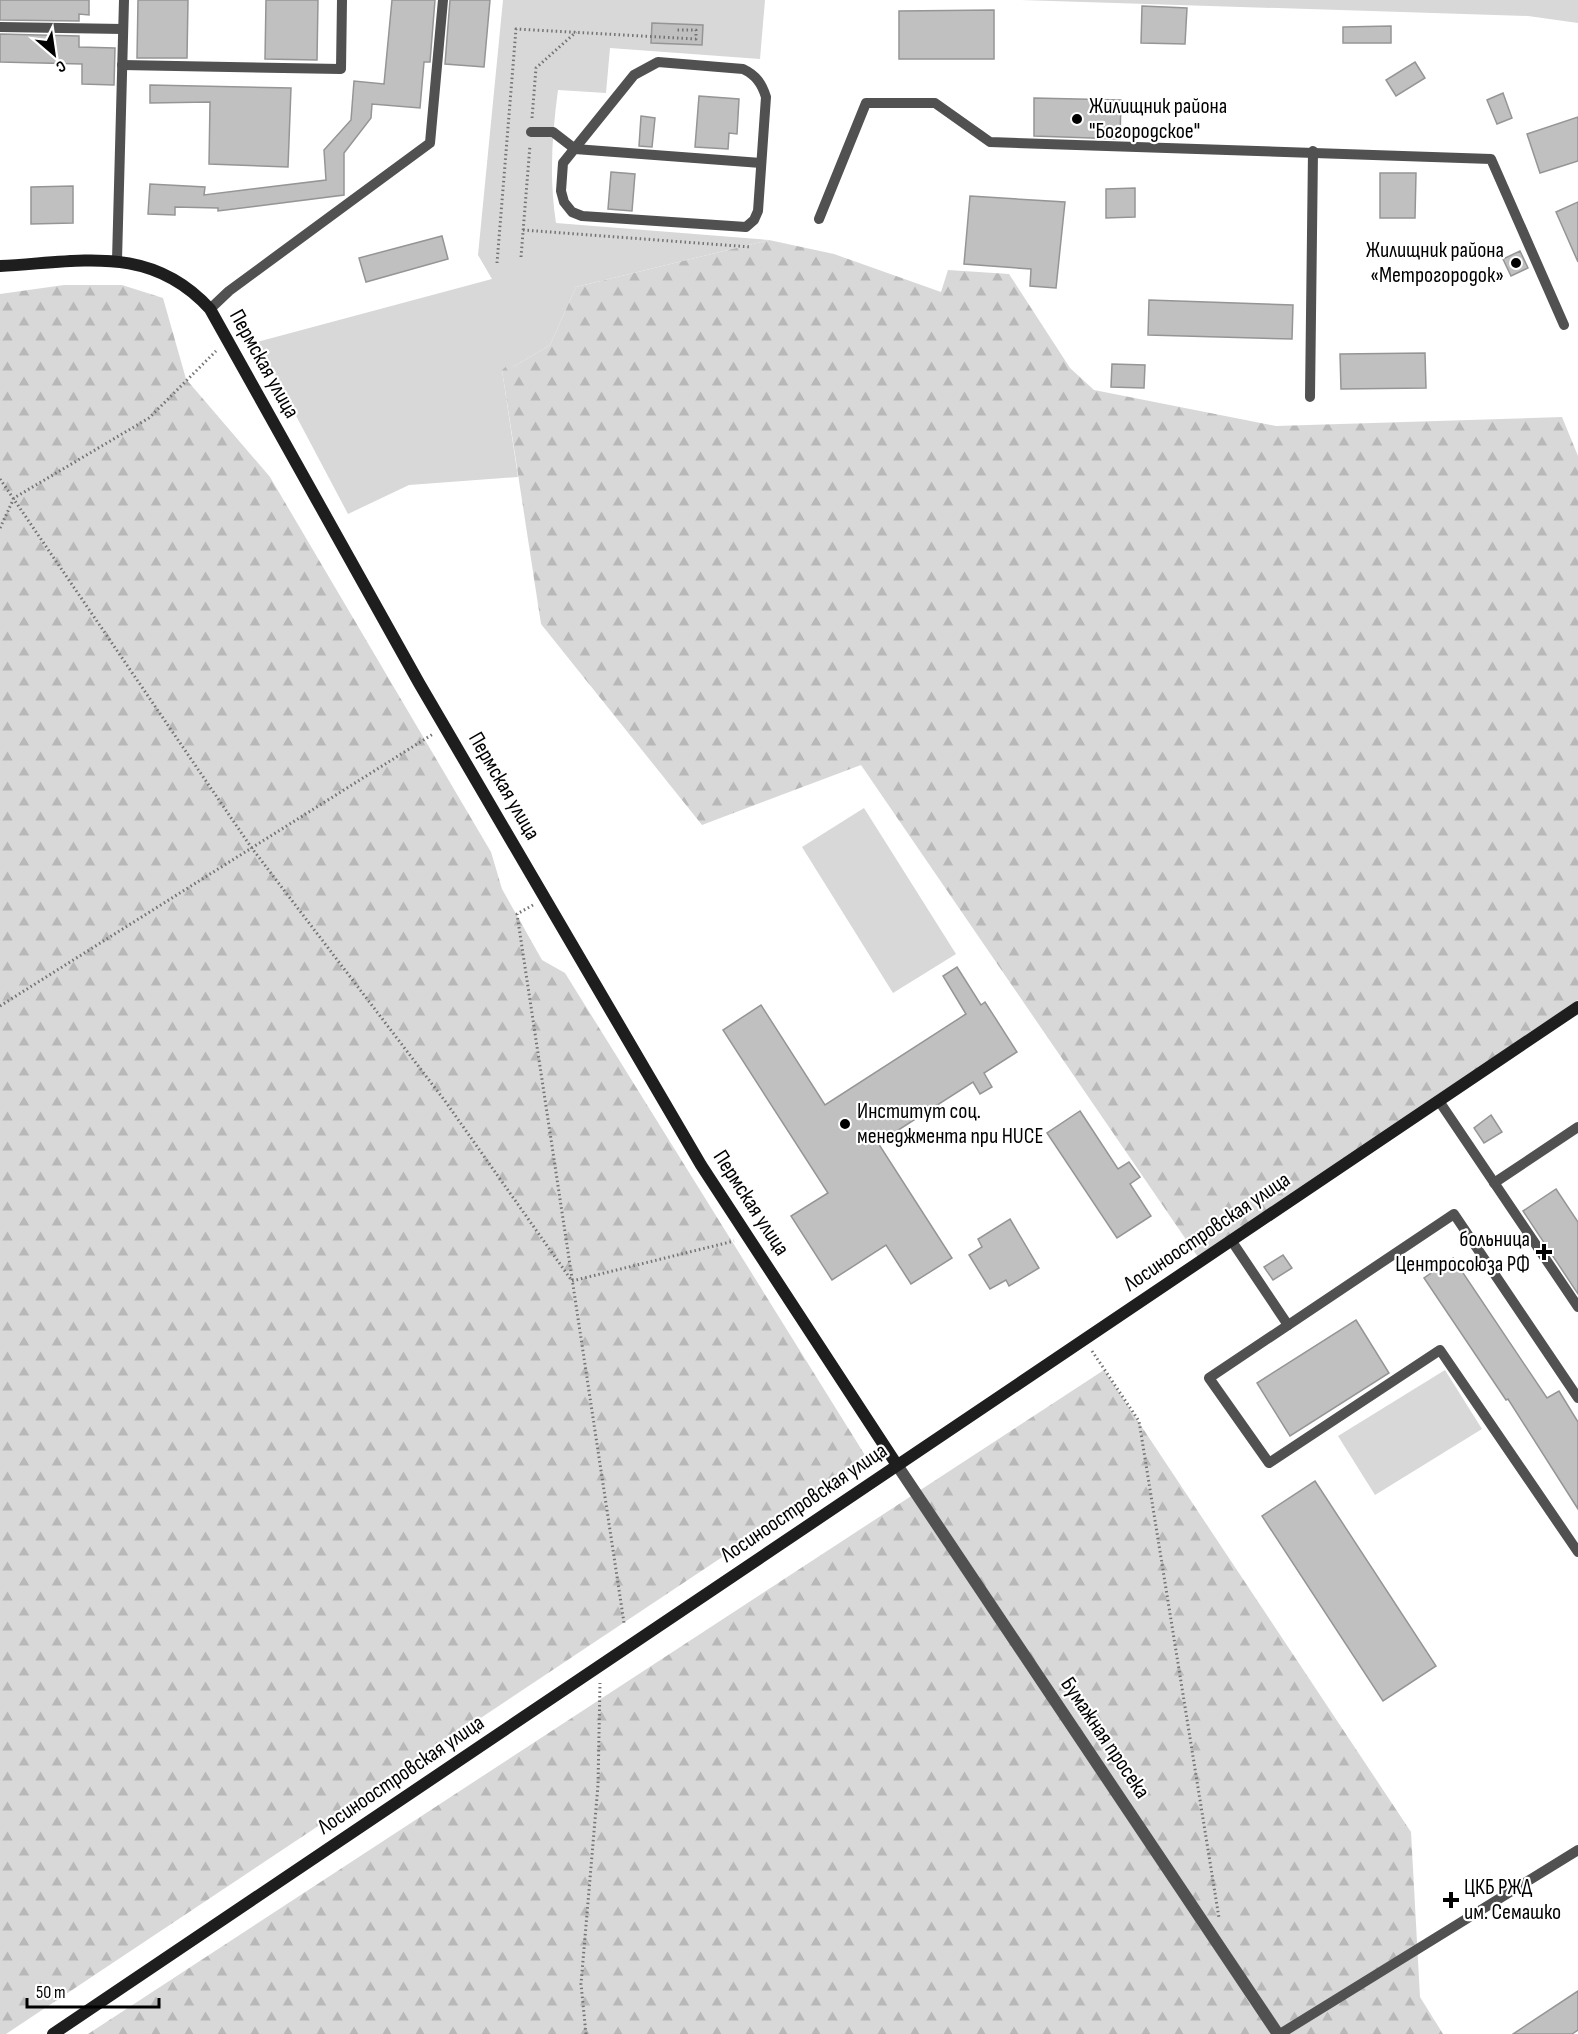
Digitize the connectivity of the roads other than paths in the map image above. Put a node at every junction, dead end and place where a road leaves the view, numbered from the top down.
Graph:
1 (124, 0) edge
2 (342, 0) edge
3 (443, 0) edge
4 (0, 27) edge
5 (123, 29) junction
6 (122, 65) junction
7 (531, 132) dead end
8 (575, 149) junction
9 (1313, 151) junction
10 (761, 163) junction
11 (819, 219) dead end
12 (117, 260) junction
13 (0, 266) edge
14 (210, 309) junction
15 (1564, 325) dead end
16 (1310, 397) dead end
17 (1578, 1007) edge
18 (1439, 1101) junction
19 (1578, 1127) edge
20 (1494, 1183) junction
21 (1231, 1240) junction
22 (1578, 1307) edge
23 (1288, 1324) junction
24 (1578, 1398) edge
25 (897, 1465) junction
26 (1578, 1552) edge
27 (1578, 1850) edge
28 (53, 2034) edge
29 (1279, 2034) edge

1 - 5 lane
2 - 6 lane
3 - 14 lane
4 - 5 lane
5 - 6 lane
6 - 12 lane
7 - 8 lane
8 - 10 lane
8 - 10 lane
8 - 10 lane
9 - 11 lane
9 - 15 lane
9 - 16 lane
12 - 13 street, Пермская улица
12 - 14 street, Пермская улица
14 - 25 street, Пермская улица
17 - 18 street, Лосиноостровская улица
18 - 20 lane
18 - 21 street, Лосиноостровская улица
19 - 20 lane
20 - 22 lane
21 - 23 lane
21 - 25 street, Лосиноостровская улица
23 - 24 lane
23 - 26 lane
25 - 28 street, Лосиноостровская улица
25 - 29 street, Бумажная просека
27 - 29 lane

